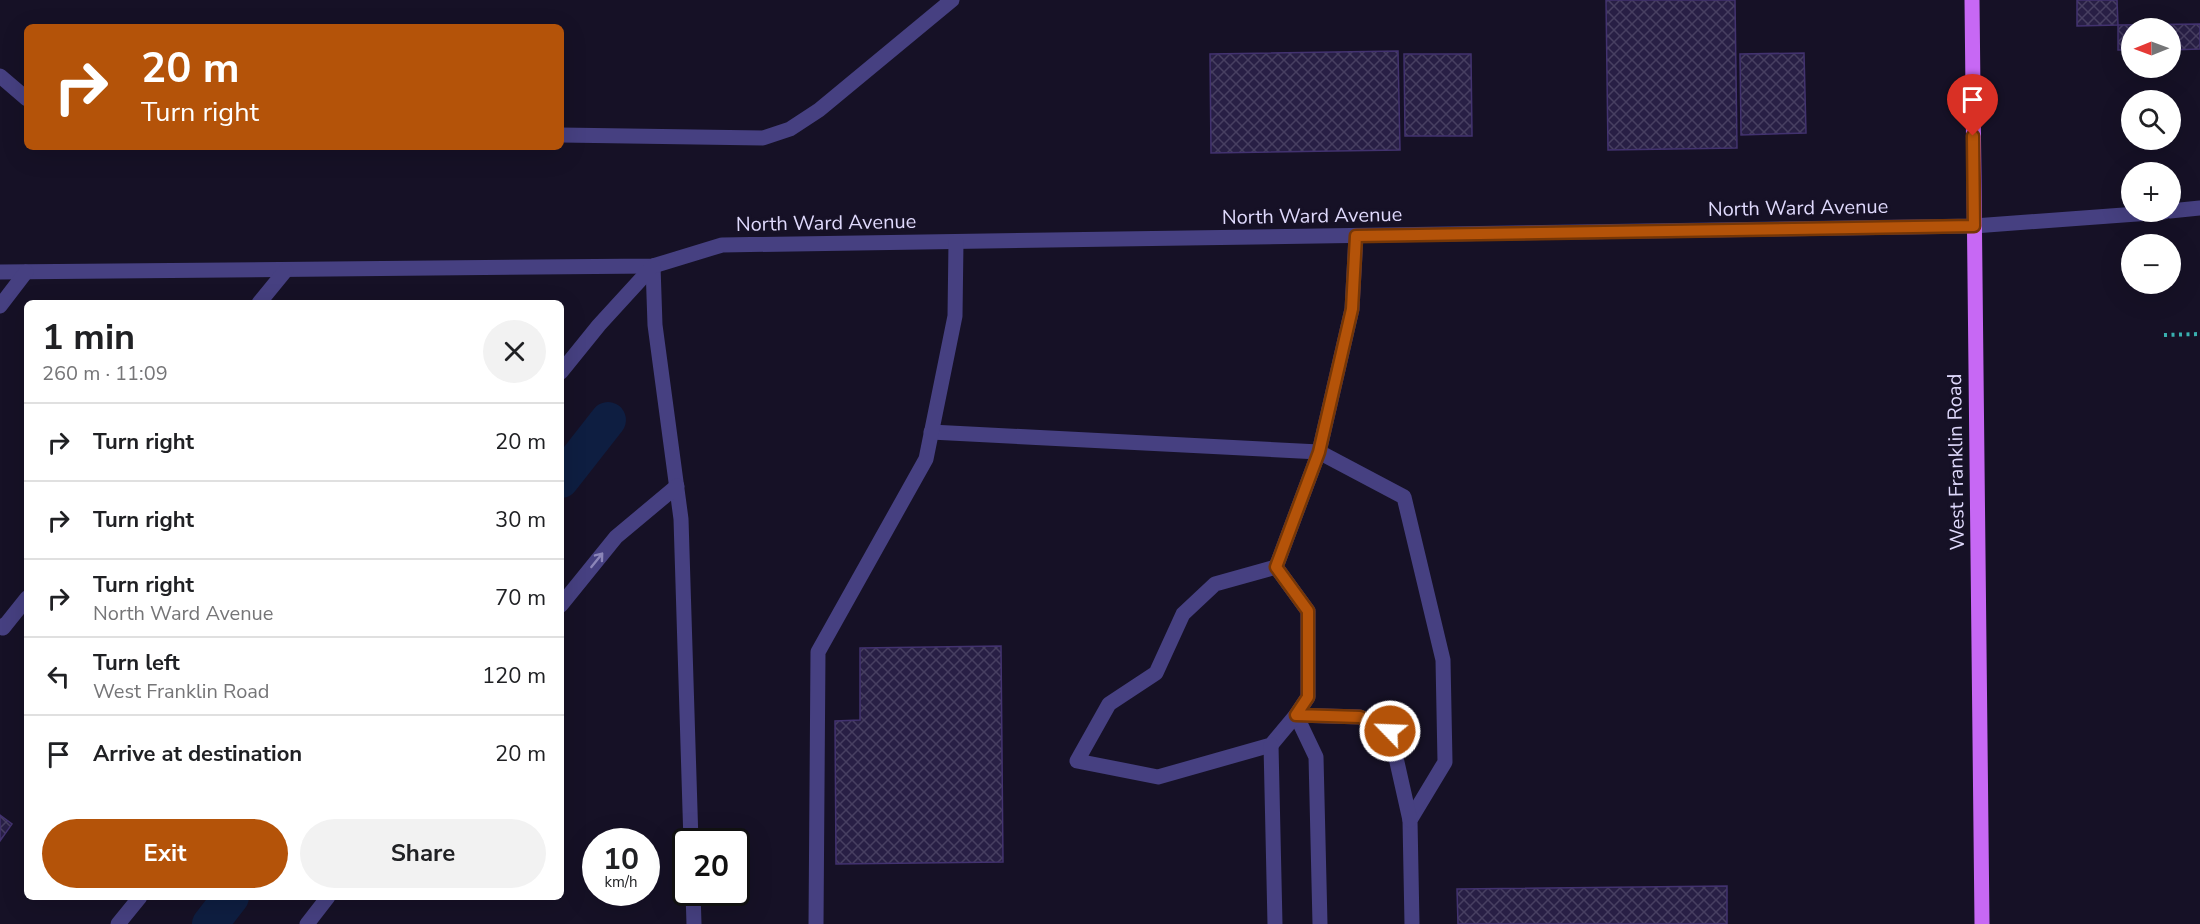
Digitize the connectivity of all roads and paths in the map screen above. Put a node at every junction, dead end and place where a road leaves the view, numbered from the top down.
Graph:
1 (952, 0) edge
2 (1972, 0) edge
3 (0, 76) edge
4 (24, 96) edge
5 (564, 135) edge
6 (2200, 208) edge
7 (2181, 210) edge
8 (2121, 215) edge
9 (1974, 226) junction
10 (1356, 236) junction
11 (956, 242) junction
12 (652, 266) junction
13 (285, 270) junction
14 (0, 272) edge
15 (26, 272) junction
16 (261, 300) edge
17 (0, 306) edge
18 (2200, 334) edge
19 (2164, 336) dead end
20 (564, 368) edge
21 (931, 432) junction
22 (1319, 452) junction
23 (677, 486) junction
24 (1276, 567) junction
25 (564, 601) edge
26 (24, 602) edge
27 (0, 626) edge
28 (1296, 715) junction
29 (1271, 745) junction
30 (1410, 820) junction
31 (691, 828) edge
32 (138, 900) edge
33 (326, 900) edge
34 (693, 906) edge
35 (118, 924) edge
36 (307, 924) edge
37 (694, 924) edge
38 (816, 924) edge
39 (1275, 924) edge
40 (1320, 924) edge
41 (1412, 924) edge
42 (1982, 924) edge

1 - 5 street
2 - 9 main road, West Franklin Road
3 - 4 street
6 - 7 street
8 - 9 street, North Ward Avenue
9 - 10 street, North Ward Avenue
9 - 42 main road, West Franklin Road
10 - 11 street, North Ward Avenue
10 - 22 street
11 - 12 street, North Ward Avenue
11 - 21 street
12 - 13 street, North Ward Avenue
12 - 20 street
12 - 23 street
13 - 15 street, North Ward Avenue
13 - 16 street
14 - 15 street, North Ward Avenue
15 - 17 street
18 - 19 path
21 - 22 street
21 - 38 street
22 - 24 street
22 - 30 street
25 -> 23 street
23 - 31 street
24 - 28 street
24 - 29 street
26 - 27 street
28 - 29 street
28 - 30 street
28 - 40 street
29 - 39 street
30 - 41 street
32 - 35 street
33 - 36 street
34 - 37 street

